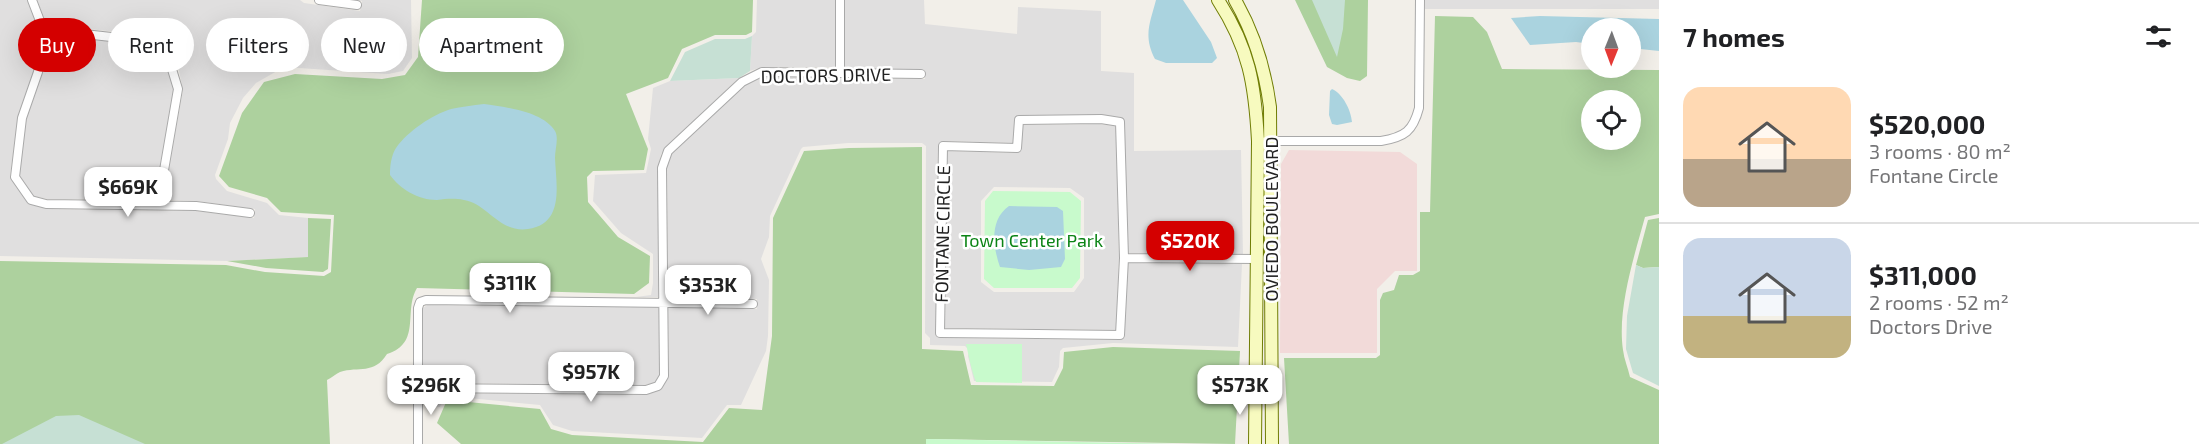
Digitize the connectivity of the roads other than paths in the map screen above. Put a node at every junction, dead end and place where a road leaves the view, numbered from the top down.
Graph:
1 (32, 0) edge
2 (319, 0) edge
3 (840, 0) edge
4 (1218, 0) edge
5 (1235, 0) edge
6 (1420, 0) edge
7 (357, 5) dead end
8 (39, 18) edge
9 (96, 35) edge
10 (38, 72) edge
11 (840, 72) junction
12 (921, 74) dead end
13 (1258, 141) junction
14 (1271, 141) junction
15 (158, 205) junction
16 (250, 213) dead end
17 (1271, 234) junction
18 (1124, 258) junction
19 (1256, 259) junction
20 (664, 302) junction
21 (753, 304) dead end
22 (417, 388) junction
23 (418, 444) edge
24 (1255, 444) edge
25 (1272, 444) edge

1 - 8 street
2 - 7 street
3 - 11 street
4 - 13 street, OVIEDO BOULEVARD
5 - 14 street, OVIEDO BOULEVARD
6 - 14 street
9 - 15 street
10 - 15 street
11 - 12 street, DOCTORS DRIVE
11 - 20 street, DOCTORS DRIVE
13 - 14 street
13 - 19 street, OVIEDO BOULEVARD
14 - 17 street, OVIEDO BOULEVARD
15 - 16 street
17 - 19 street
17 - 25 street, OVIEDO BOULEVARD
18 - 18 street, FONTANE CIRCLE
18 - 19 street
19 - 24 street, OVIEDO BOULEVARD
20 - 21 street
20 - 22 street, DOCTORS DRIVE
20 - 22 street
22 - 23 street

